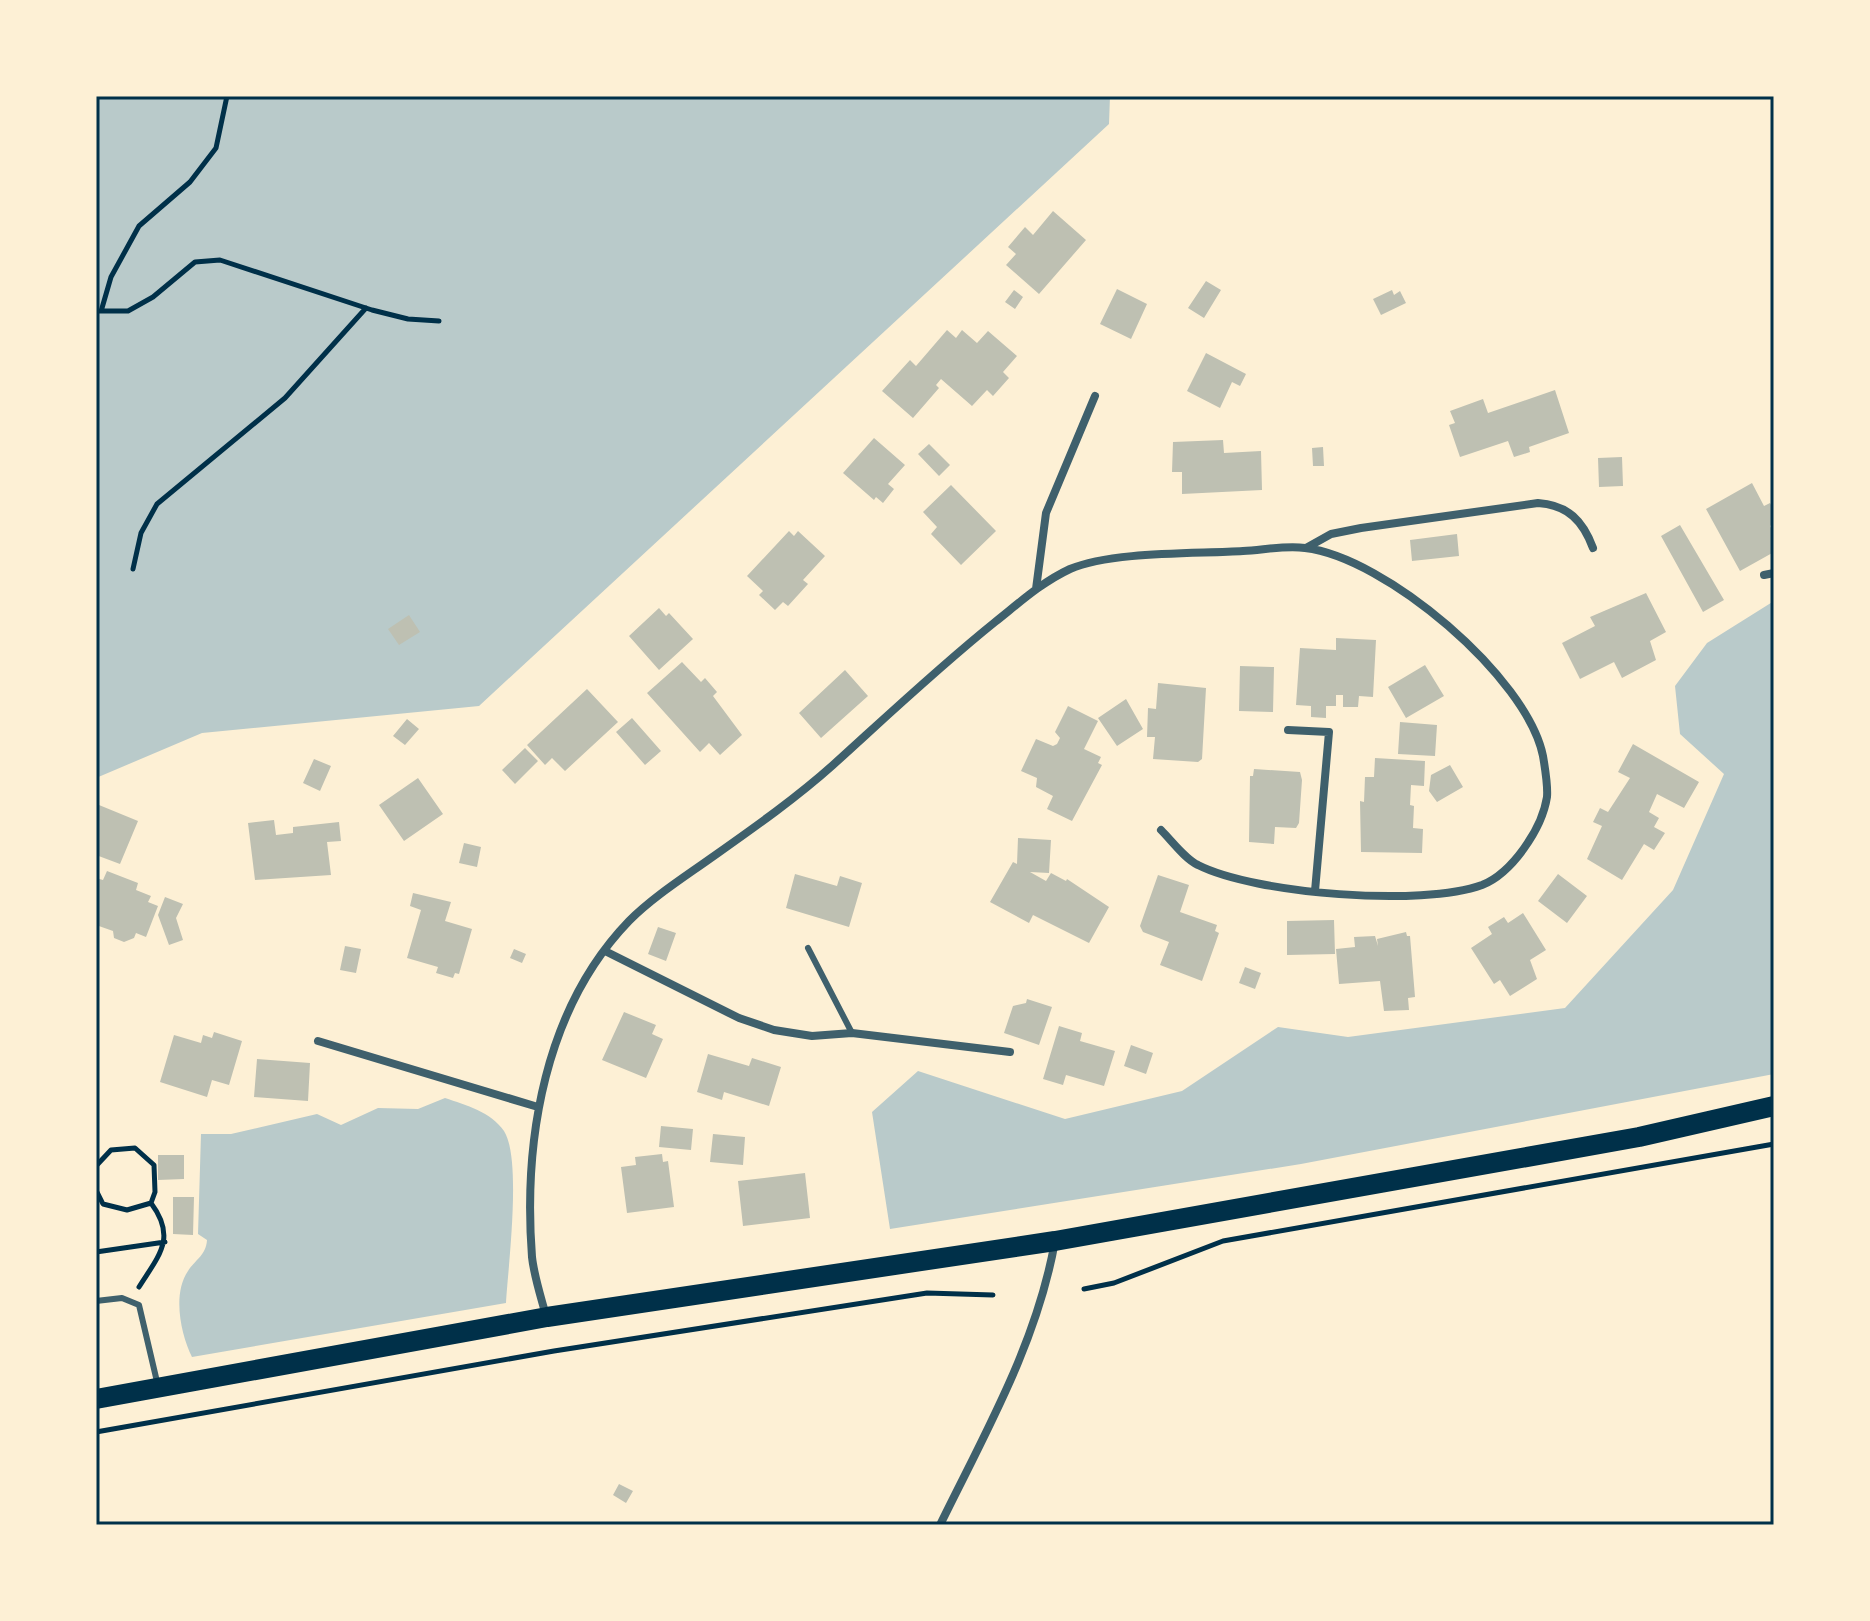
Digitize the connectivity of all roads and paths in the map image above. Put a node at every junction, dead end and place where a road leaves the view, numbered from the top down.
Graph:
1 (227, 96) edge
2 (366, 308) junction
3 (99, 310) edge
4 (439, 321) dead end
5 (1095, 396) dead end
6 (1306, 548) junction
7 (1593, 548) dead end
8 (133, 569) dead end
9 (1774, 573) edge
10 (1764, 575) dead end
11 (1036, 589) junction
12 (1288, 730) dead end
13 (1161, 830) dead end
14 (1315, 891) junction
15 (808, 948) dead end
16 (605, 951) junction
17 (852, 1033) junction
18 (318, 1041) dead end
19 (1010, 1052) dead end
20 (1774, 1106) edge
21 (538, 1107) junction
22 (1774, 1144) edge
23 (96, 1166) edge
24 (96, 1190) edge
25 (151, 1203) junction
26 (99, 1204) edge
27 (1055, 1241) junction
28 (165, 1242) junction
29 (96, 1252) edge
30 (1084, 1289) dead end
31 (993, 1295) dead end
32 (131, 1300) junction
33 (96, 1301) edge
34 (547, 1317) junction
35 (158, 1389) junction
36 (96, 1399) edge
37 (96, 1432) edge
38 (940, 1525) edge

1 - 3 path
2 - 3 path
2 - 4 path
2 - 8 path
5 - 11 street
6 - 7 street
6 - 11 street
6 - 14 street
9 - 10 street
11 - 16 street
12 - 14 street
13 - 14 street
15 - 17 lane
16 - 17 street
16 - 21 street
17 - 19 street
18 - 21 street
20 - 27 main road
21 - 34 street
22 - 30 path
23 - 25 path
24 - 26 path
25 - 26 path
25 - 28 path
27 - 34 main road
27 - 38 street
28 - 29 path
28 - 32 path
31 - 37 path
32 - 33 lane
32 - 35 lane
34 - 35 main road
35 - 36 main road

